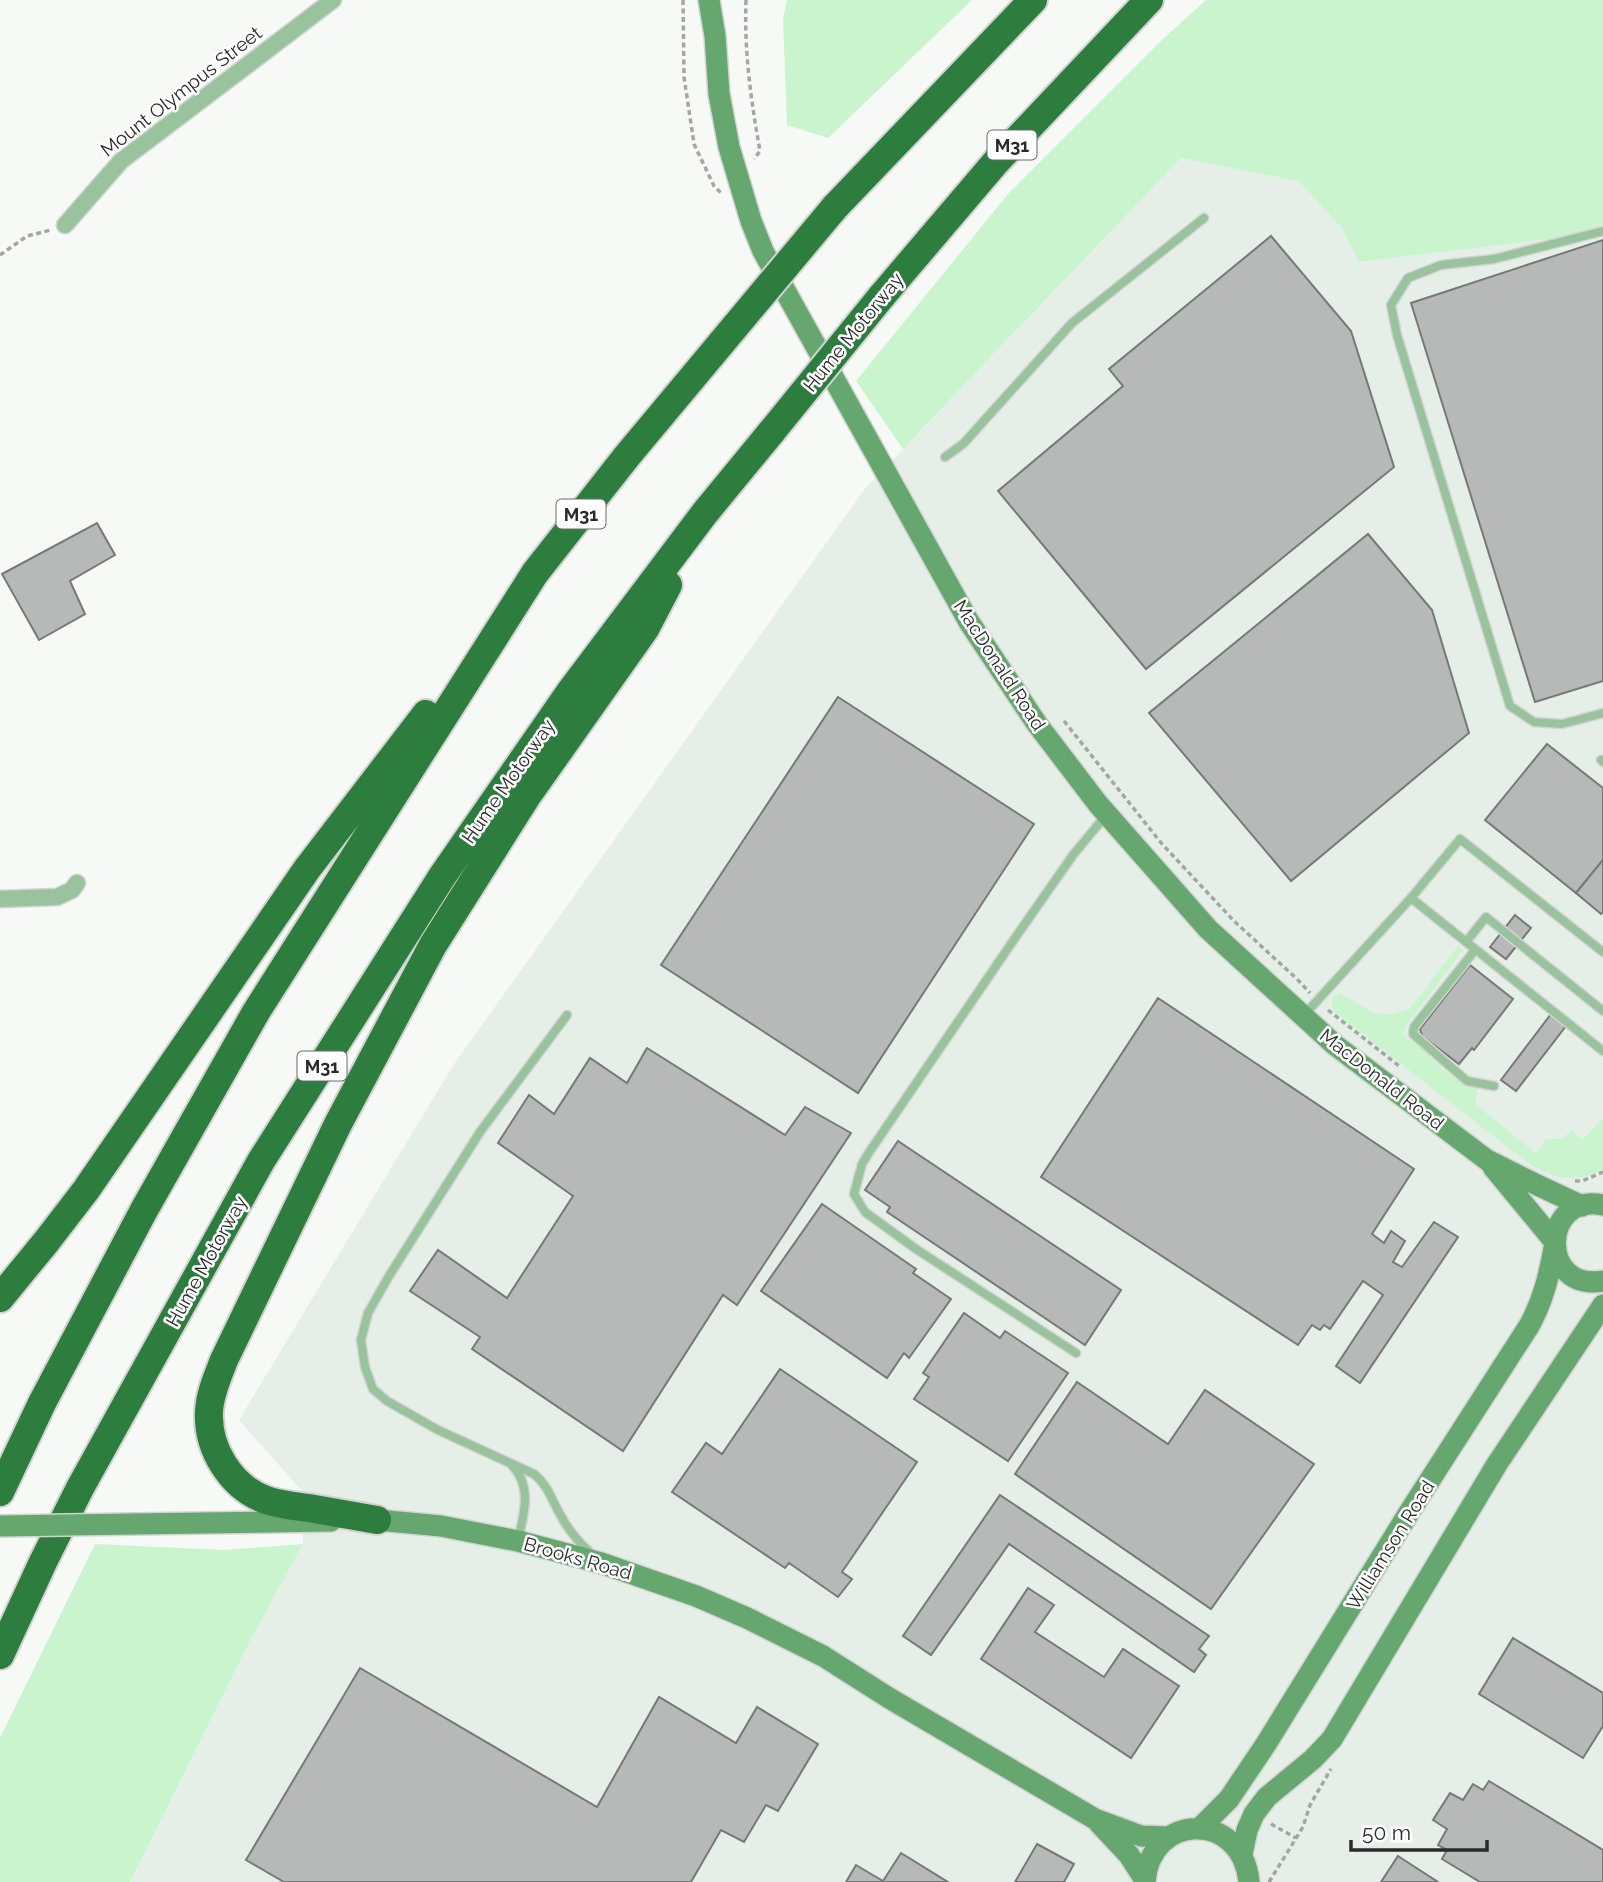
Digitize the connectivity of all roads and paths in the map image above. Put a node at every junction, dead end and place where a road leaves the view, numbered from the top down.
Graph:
1 (333, 0) edge
2 (683, 0) edge
3 (709, 0) edge
4 (720, 0) edge
5 (746, 0) edge
6 (1033, 0) edge
7 (1149, 0) edge
8 (715, 36) junction
9 (754, 118) dead end
10 (694, 144) dead end
11 (1204, 218) dead end
12 (65, 225) joint
13 (1603, 230) edge
14 (0, 255) edge
15 (945, 457) dead end
16 (704, 514) junction
17 (535, 573) junction
18 (1603, 713) edge
19 (1063, 721) dead end
20 (1107, 814) junction
21 (77, 883) dead end
22 (1411, 898) junction
23 (0, 900) edge
24 (1466, 942) junction
25 (1601, 948) edge
26 (1475, 950) junction
27 (1310, 1009) junction
28 (1603, 1011) edge
29 (567, 1015) dead end
30 (1603, 1051) edge
31 (1407, 1073) dead end
32 (1493, 1086) dead end
33 (1487, 1160) junction
34 (1603, 1172) edge
35 (1568, 1181) dead end
36 (1594, 1202) edge
37 (1554, 1244) junction
38 (1603, 1281) edge
39 (0, 1298) edge
40 (1603, 1305) edge
41 (1076, 1353) dead end
42 (502, 1459) junction
43 (0, 1492) edge
44 (377, 1520) junction
45 (0, 1526) edge
46 (518, 1541) junction
47 (601, 1563) junction
48 (0, 1655) edge
49 (1310, 1805) dead end
50 (1095, 1819) junction
51 (1263, 1820) dead end
52 (1200, 1828) junction
53 (1168, 1837) junction
54 (1296, 1838) junction
55 (1242, 1854) junction
56 (1145, 1881) edge
57 (1249, 1882) edge
58 (1269, 1882) edge

1 - 12 street, Mount Olympus Street
2 - 10 path
3 - 8 main road, MacDonald Road
4 - 8 main road, MacDonald Road
5 - 9 path
6 - 17 highway, M31, bridge
7 - 16 highway, Hume Motorway / M31, bridge
8 - 20 main road, MacDonald Road
11 - 15 lane
12 - 14 path
13 - 18 lane
16 - 44 highway
16 - 48 highway, Hume Motorway / M31
17 - 39 highway
17 - 43 highway, M31
19 - 27 path
20 - 27 main road, MacDonald Road
20 - 41 lane
21 - 23 street
22 - 24 lane
22 - 25 lane
22 - 27 lane
24 - 26 lane
24 - 28 lane
26 - 30 lane
26 - 32 lane
27 - 31 path
27 - 33 main road, MacDonald Road
29 - 42 lane
33 - 36 main road, MacDonald Road
33 - 37 main road, MacDonald Road
34 - 35 path
36 - 37 main road, Williamson Road
37 - 38 main road, MacDonald Road
37 - 52 main road, Williamson Road
40 - 55 main road
42 - 46 lane
42 - 47 lane
44 - 45 main road, Brooks Road, bridge
44 - 46 main road, Brooks Road
46 - 47 main road, Brooks Road
47 - 50 main road, Brooks Road
49 - 54 path
50 - 53 main road, Brooks Road
50 - 56 main road, Brooks Road
51 - 54 path
52 - 53 main road
52 - 55 main road
53 - 56 main road
54 - 58 path
55 - 57 main road

